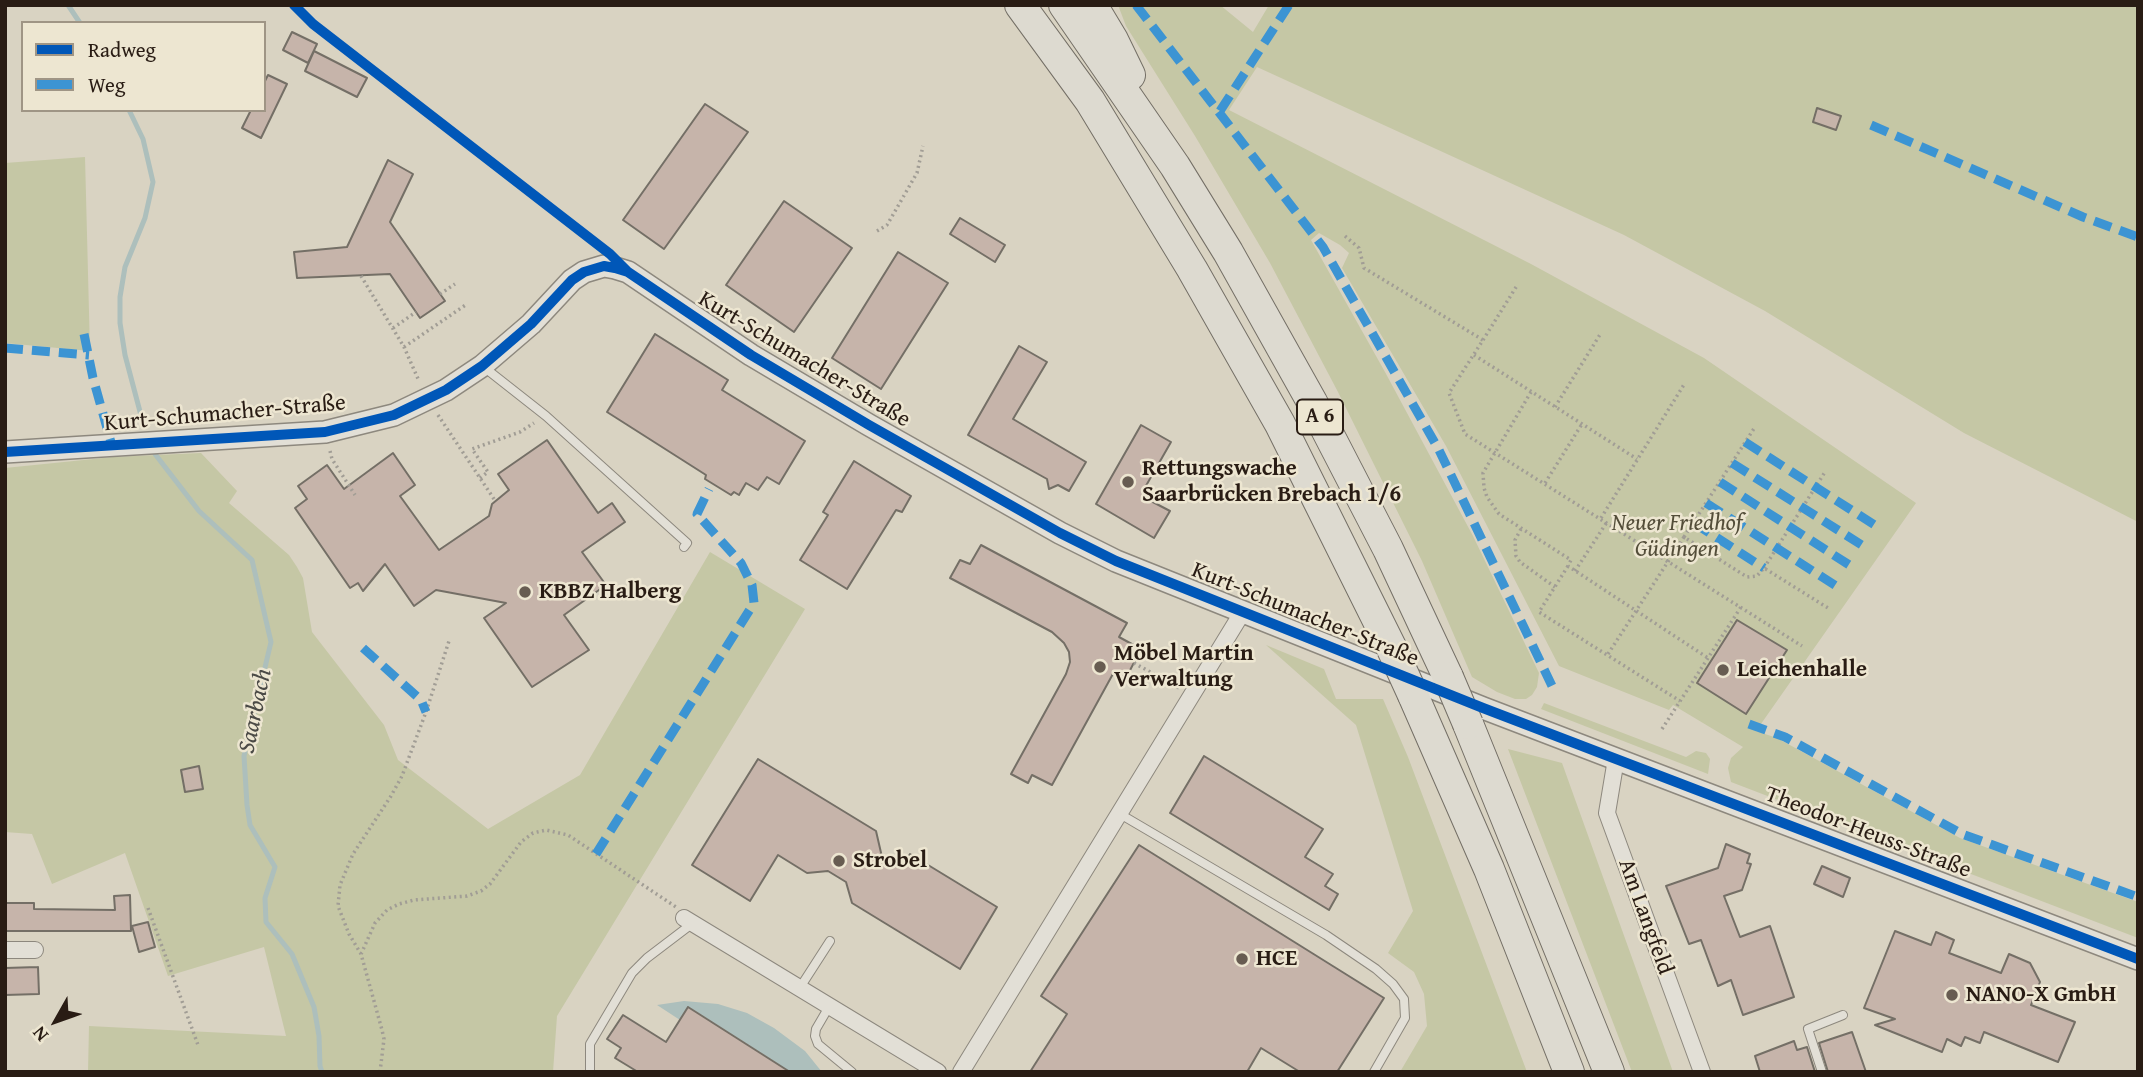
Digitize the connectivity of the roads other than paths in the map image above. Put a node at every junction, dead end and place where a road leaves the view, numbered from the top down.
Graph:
1 (1012, 5) edge
2 (1020, 5) edge
3 (1064, 5) edge
4 (1092, 5) edge
5 (1044, 36) junction
6 (1175, 166) junction
7 (482, 366) junction
8 (5, 452) edge
9 (684, 547) dead end
10 (1242, 613) junction
11 (1583, 746) joint
12 (1616, 759) junction
13 (1120, 814) junction
14 (689, 920) joint
15 (830, 941) dead end
16 (5, 950) edge
17 (35, 950) dead end
18 (2138, 959) edge
19 (801, 986) junction
20 (830, 1005) junction
21 (1843, 1015) dead end
22 (590, 1072) edge
23 (852, 1072) edge
24 (938, 1072) edge
25 (961, 1072) edge
26 (1374, 1072) edge
27 (1569, 1072) edge
28 (1609, 1072) edge
29 (1702, 1072) edge
30 (1822, 1072) edge

1 - 5 highway, A 6
2 - 5 highway, A 6
3 - 6 highway, A 6
4 - 6 highway
5 - 27 highway, A 6, bridge
6 - 28 highway, A 6, bridge
7 - 8 street, Kurt-Schumacher-Straße
7 - 9 lane
7 - 10 street, Kurt-Schumacher-Straße
10 - 11 street, Kurt-Schumacher-Straße
10 - 13 street, Kurt-Schumacher-Straße
11 - 12 street, Theodor-Heuss-Straße
12 - 18 street, Theodor-Heuss-Straße
12 - 29 street, Am Langfeld
13 - 25 street, Kurt-Schumacher-Straße
13 - 26 lane
14 - 19 street
14 - 22 lane
15 - 19 lane
16 - 17 street
19 - 20 street
20 - 23 lane
20 - 24 street
21 - 30 lane

